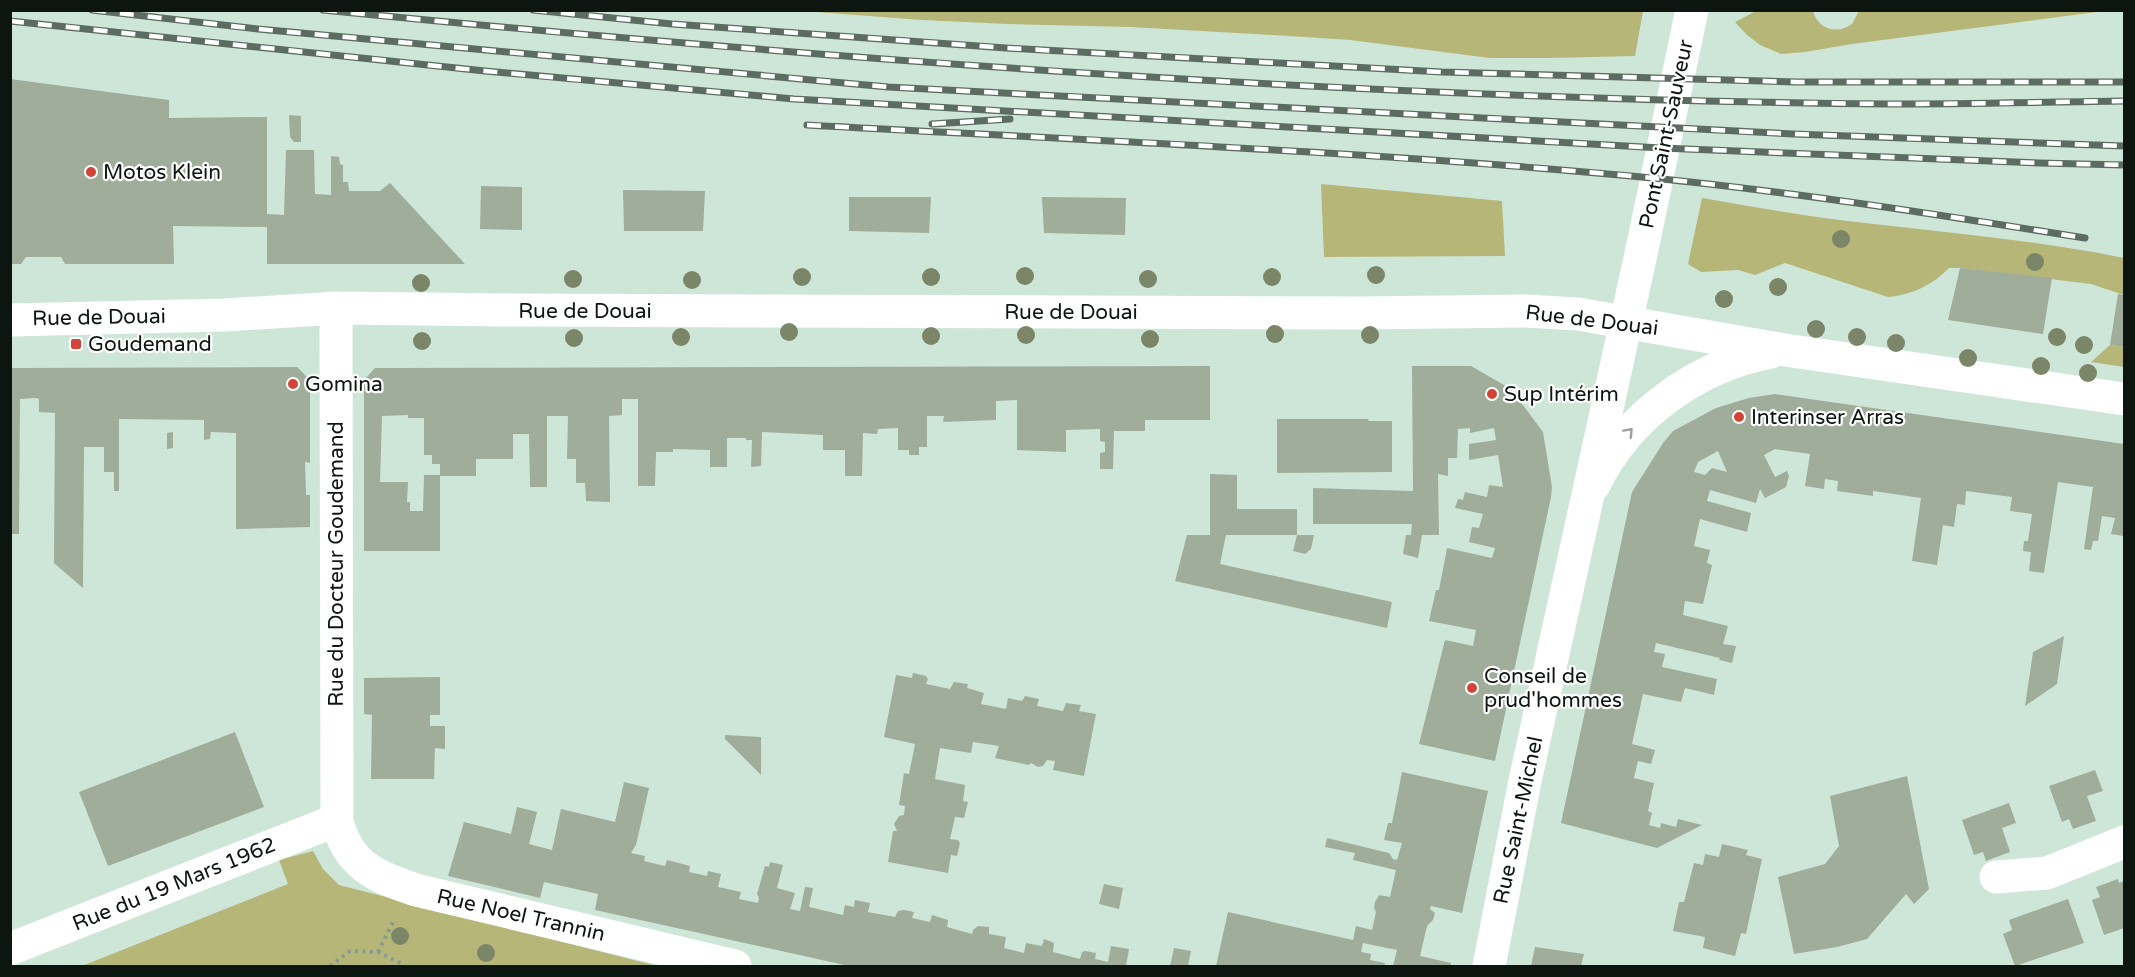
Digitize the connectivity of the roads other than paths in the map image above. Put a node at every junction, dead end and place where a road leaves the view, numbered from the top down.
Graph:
1 (1691, 13) edge
2 (1641, 254) joint
3 (337, 308) junction
4 (10, 320) edge
5 (1626, 322) junction
6 (1785, 350) junction
7 (2124, 399) edge
8 (1587, 498) junction
9 (337, 820) junction
10 (2124, 842) edge
11 (1996, 877) dead end
12 (10, 949) edge
13 (735, 966) edge
14 (1489, 966) edge

1 - 2 street, Pont Saint-Sauveur
2 - 5 street, Rue Saint-Michel
3 - 4 street, Rue de Douai
3 - 5 street, Rue de Douai
3 - 9 street, Rue du Docteur Goudemand
5 - 6 street, Rue de Douai
5 - 8 street, Rue Saint-Michel
6 - 7 street, Rue de Douai
8 -> 6 street, Rue Saint-Michel
8 - 14 street, Rue Saint-Michel
9 - 12 street, Rue du 19 Mars 1962
9 - 13 street, Rue Noel Trannin
10 - 11 street

